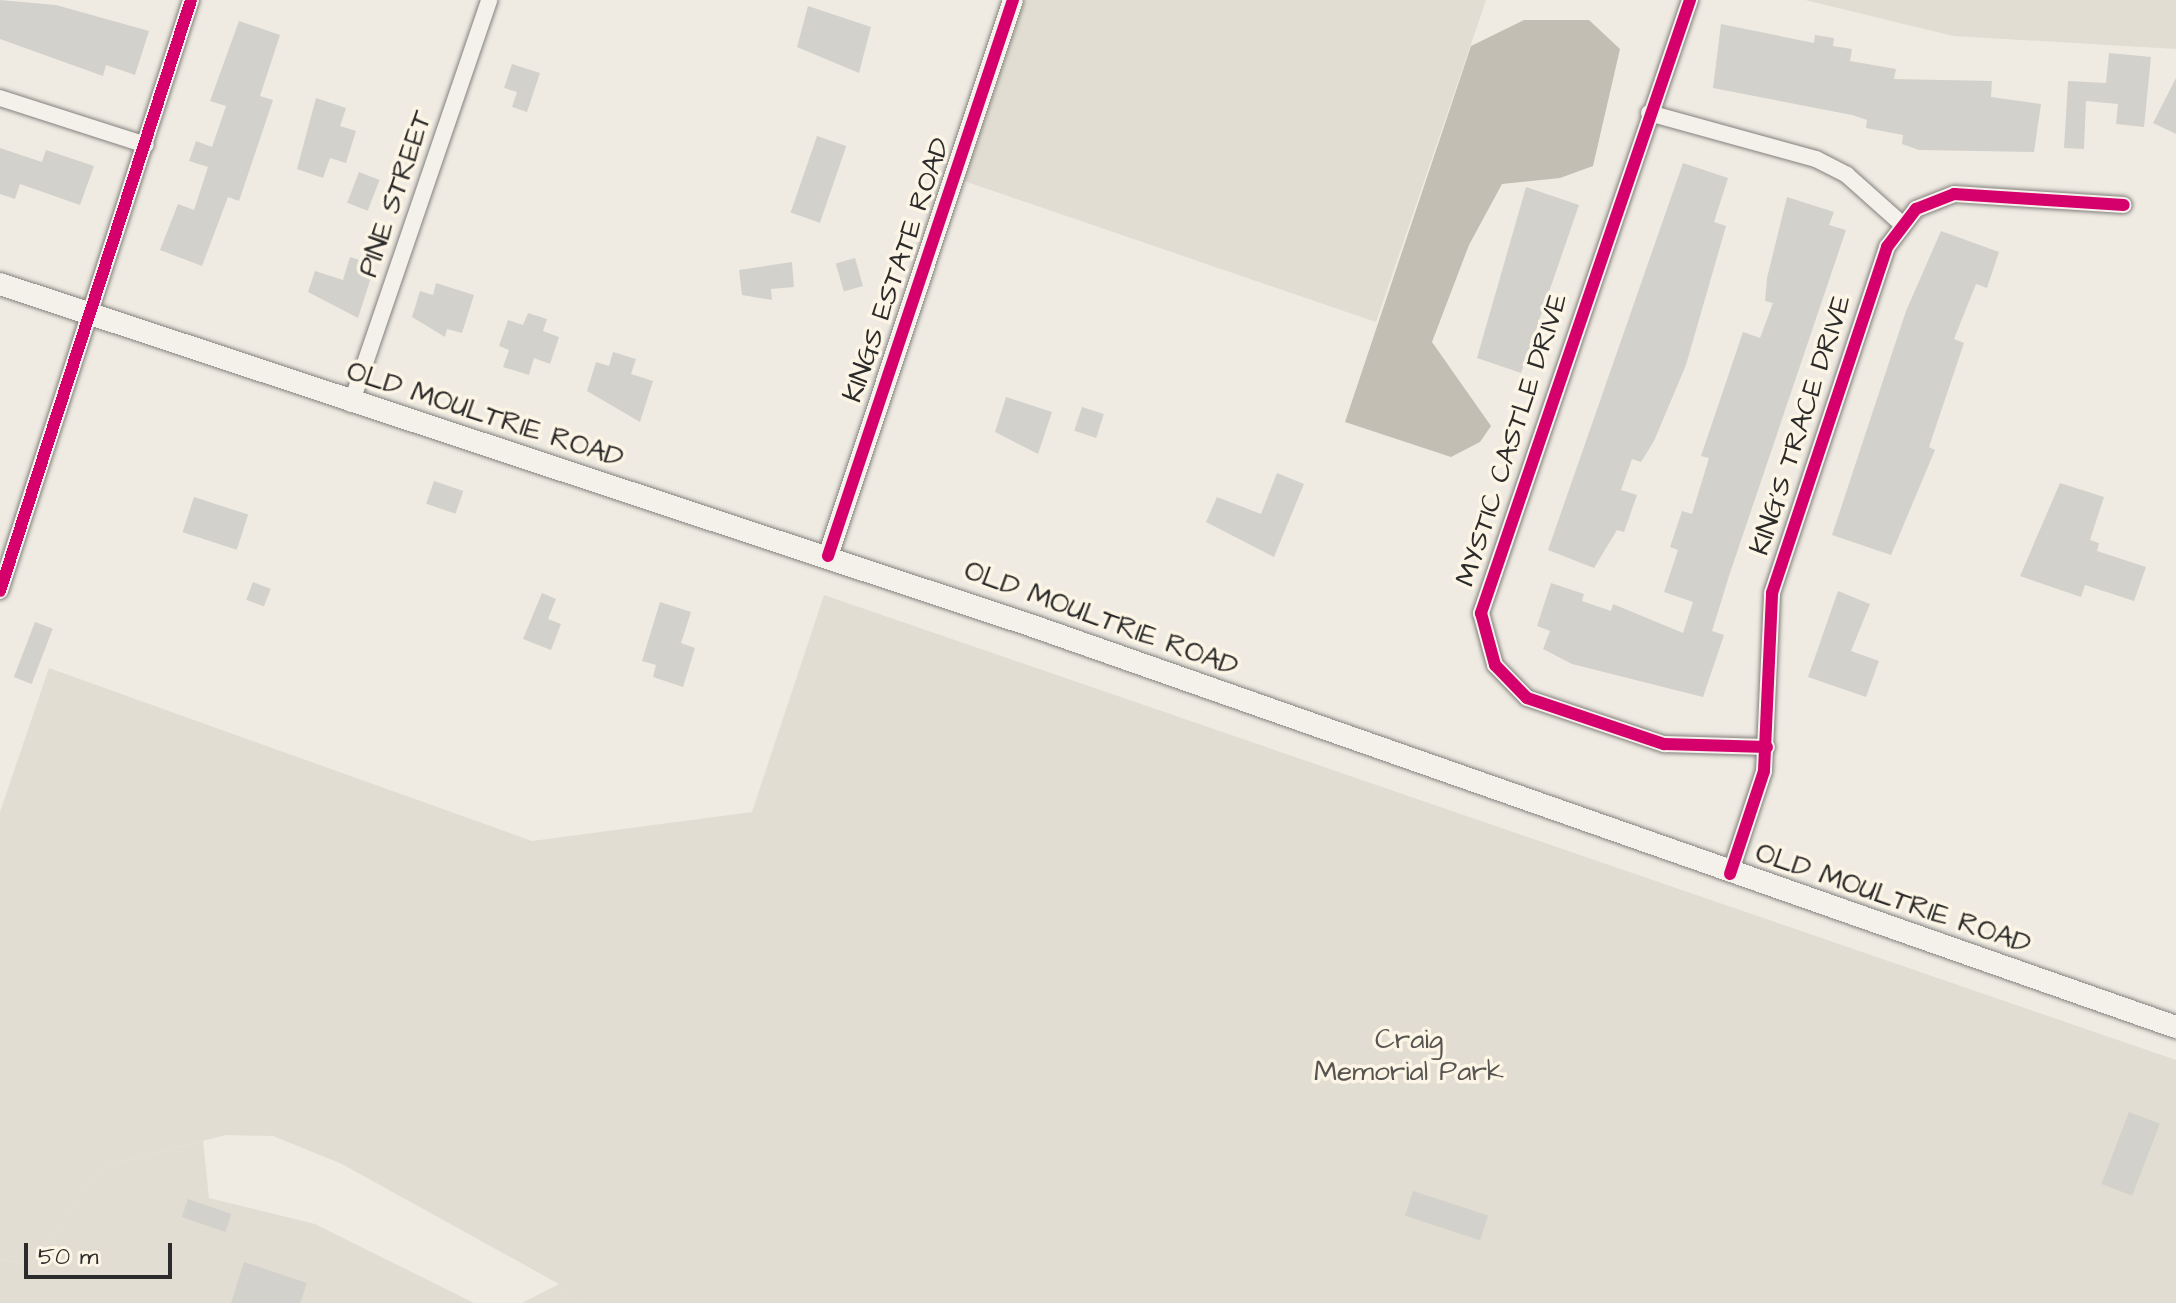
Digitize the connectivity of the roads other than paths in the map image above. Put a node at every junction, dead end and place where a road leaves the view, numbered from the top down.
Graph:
1 (191, 0) edge
2 (489, 0) edge
3 (1013, 0) edge
4 (1690, 0) edge
5 (0, 98) edge
6 (1649, 113) junction
7 (146, 145) junction
8 (2124, 205) dead end
9 (1903, 225) junction
10 (0, 284) edge
11 (93, 316) junction
12 (351, 404) junction
13 (828, 556) junction
14 (0, 591) edge
15 (1767, 747) junction
16 (1730, 874) junction
17 (2176, 1027) edge

1 - 7 street
2 - 12 street, PINE STREET
3 - 13 street, KINGS ESTATE ROAD
4 - 6 street, MYSTIC CASTLE DRIVE
5 - 7 street
6 - 9 street
6 - 15 street, MYSTIC CASTLE DRIVE
7 - 11 street
8 - 9 street, KING'S TRACE DRIVE
9 - 15 street, KING'S TRACE DRIVE
10 - 11 main road, OLD MOULTRIE ROAD
11 - 12 main road, OLD MOULTRIE ROAD
11 - 14 street
12 - 13 main road, OLD MOULTRIE ROAD
13 - 16 main road, OLD MOULTRIE ROAD
15 - 16 street, KING'S TRACE DRIVE
16 - 17 main road, OLD MOULTRIE ROAD

